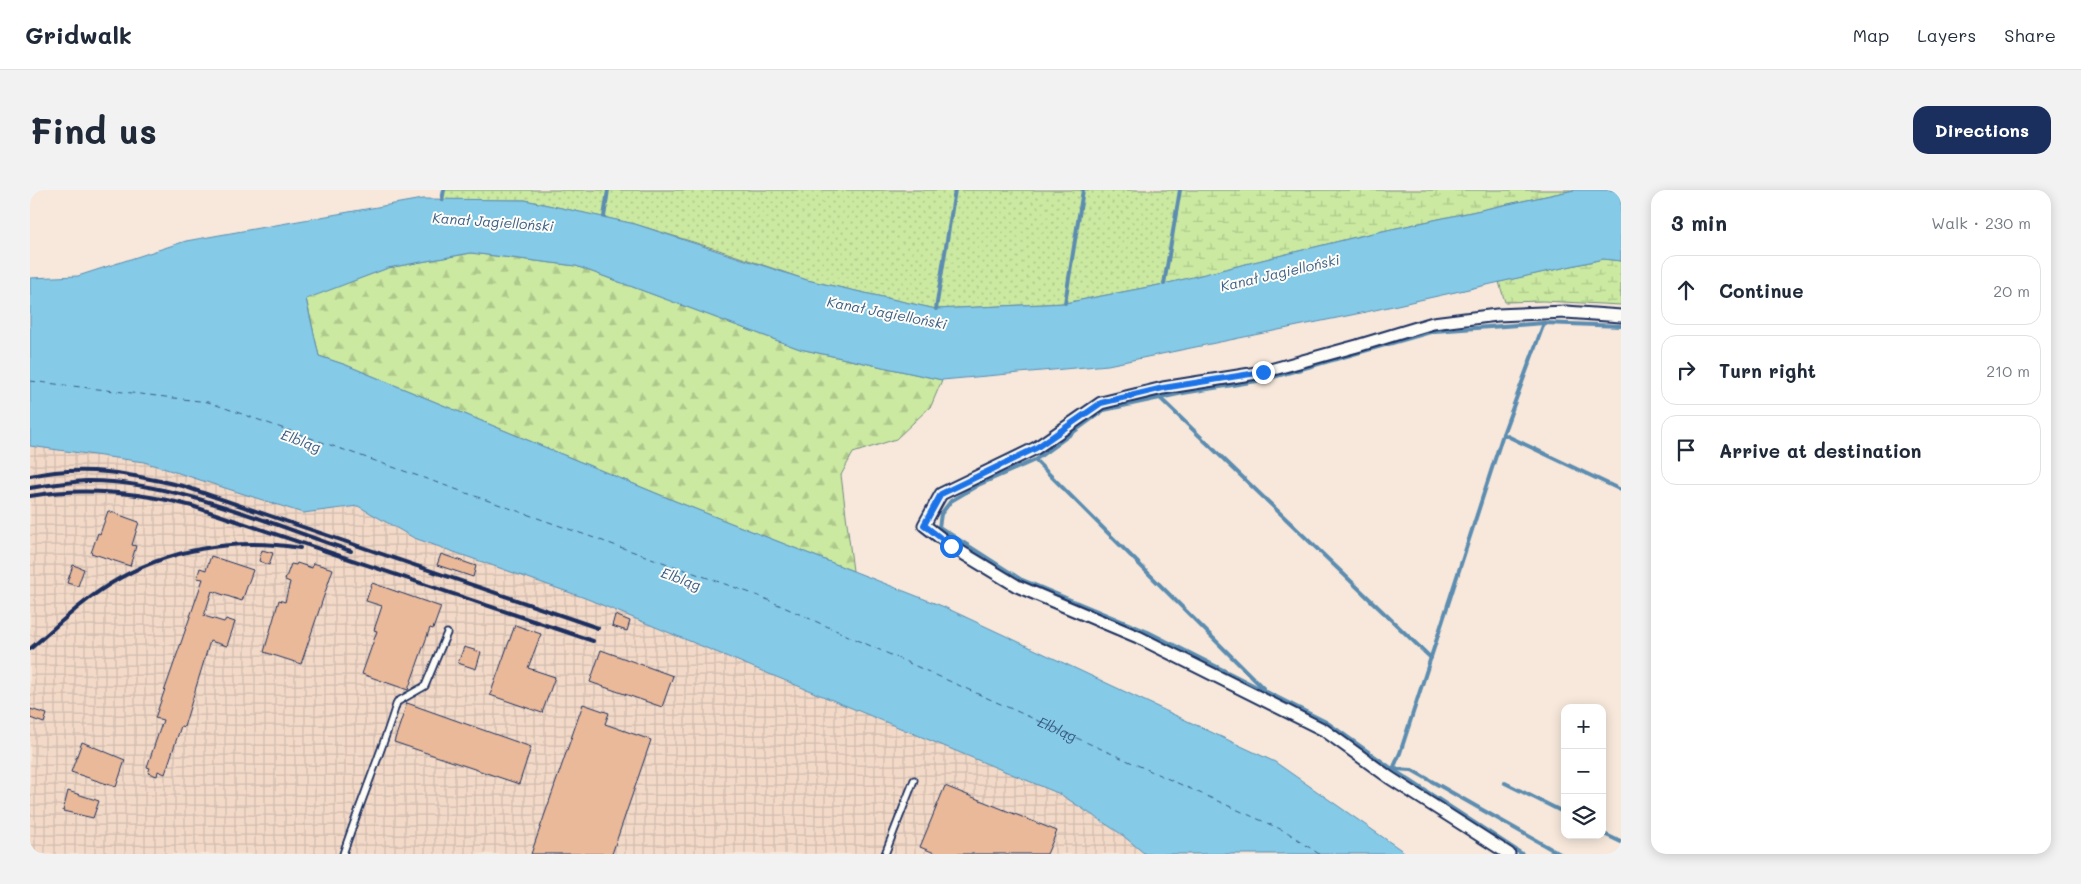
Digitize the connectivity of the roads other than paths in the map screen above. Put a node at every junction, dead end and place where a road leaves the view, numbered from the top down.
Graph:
1 (1621, 316) edge
2 (447, 633) dead end
3 (914, 780) dead end
4 (344, 854) edge
5 (884, 854) edge
6 (1509, 854) edge

1 - 6 street
2 - 4 lane
3 - 5 lane

